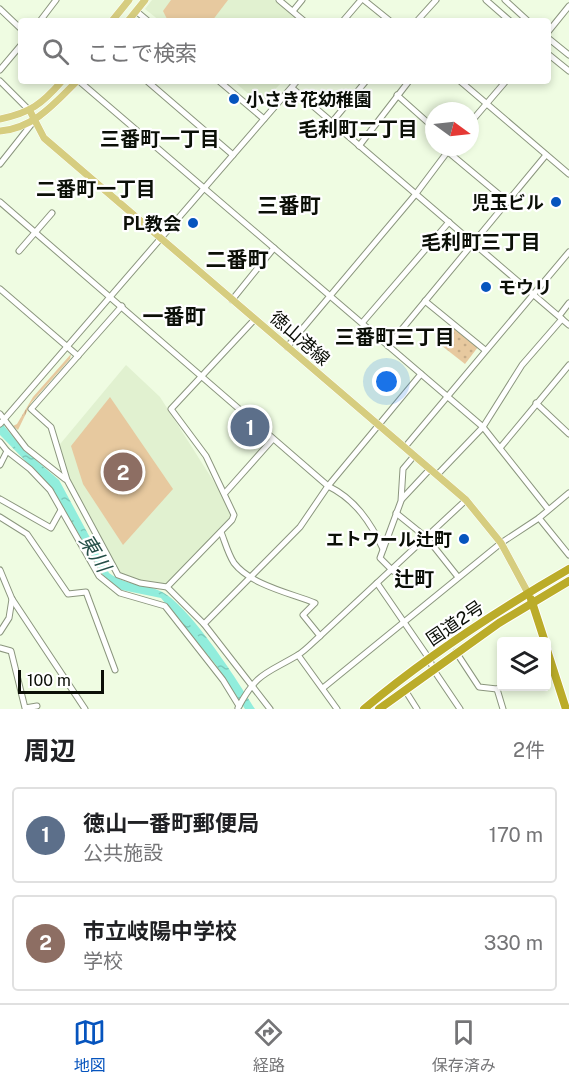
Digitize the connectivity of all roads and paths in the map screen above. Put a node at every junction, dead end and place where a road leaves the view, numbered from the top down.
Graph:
1 (56, 0) edge
2 (146, 0) edge
3 (279, 0) edge
4 (302, 0) edge
5 (363, 0) edge
6 (435, 0) edge
7 (486, 0) edge
8 (505, 0) edge
9 (126, 1) edge
10 (569, 6) edge
11 (0, 9) edge
12 (136, 11) junction
13 (293, 11) junction
14 (42, 18) edge
15 (114, 18) edge
16 (130, 18) edge
17 (144, 18) edge
18 (301, 18) edge
19 (346, 18) edge
20 (386, 18) edge
21 (420, 18) edge
22 (507, 18) edge
23 (525, 18) edge
24 (18, 26) edge
25 (551, 28) edge
26 (551, 40) edge
27 (18, 49) edge
28 (569, 55) edge
29 (551, 56) edge
30 (0, 70) edge
31 (569, 71) edge
32 (0, 81) edge
33 (60, 84) edge
34 (75, 84) edge
35 (82, 84) edge
36 (150, 84) edge
37 (223, 84) edge
38 (295, 84) edge
39 (364, 84) edge
40 (406, 84) edge
41 (464, 84) edge
42 (503, 84) edge
43 (292, 88) junction
44 (397, 95) junction
45 (486, 103) junction
46 (30, 111) junction
47 (479, 112) edge
48 (0, 118) edge
49 (264, 119) junction
50 (35, 120) junction
51 (425, 120) edge
52 (332, 122) junction
53 (0, 131) edge
54 (359, 146) junction
55 (233, 155) junction
56 (546, 155) junction
57 (444, 156) edge
58 (457, 156) edge
59 (0, 164) edge
60 (569, 174) edge
61 (203, 188) junction
62 (415, 195) junction
63 (0, 202) edge
64 (508, 202) junction
65 (52, 213) dead end
66 (449, 222) junction
67 (35, 232) junction
68 (160, 238) junction
69 (474, 244) junction
70 (274, 248) junction
71 (19, 251) dead end
72 (569, 252) edge
73 (0, 289) edge
74 (533, 295) junction
75 (110, 296) junction
76 (329, 296) junction
77 (232, 300) junction
78 (425, 301) junction
79 (569, 303) edge
80 (122, 306) junction
81 (560, 317) junction
82 (255, 319) junction
83 (362, 323) junction
84 (569, 325) edge
85 (66, 346) junction
86 (388, 346) junction
87 (287, 347) junction
88 (485, 350) junction
89 (78, 356) junction
90 (568, 367) edge
91 (421, 374) junction
92 (199, 377) junction
93 (447, 396) junction
94 (536, 403) junction
95 (1, 419) edge
96 (378, 425) junction
97 (483, 428) junction
98 (569, 434) edge
99 (273, 439) junction
100 (0, 442) edge
101 (405, 447) junction
102 (500, 448) junction
103 (7, 451) junction
104 (414, 456) junction
105 (0, 465) edge
106 (430, 469) junction
107 (437, 475) junction
108 (67, 480) junction
109 (328, 486) junction
110 (225, 493) junction
111 (569, 493) edge
112 (0, 499) edge
113 (466, 500) junction
114 (401, 501) junction
115 (548, 509) junction
116 (61, 510) junction
117 (396, 513) junction
118 (0, 517) edge
119 (538, 518) junction
120 (221, 532) junction
121 (427, 538) junction
122 (501, 543) junction
123 (383, 549) junction
124 (569, 555) edge
125 (569, 569) edge
126 (0, 570) edge
127 (393, 571) junction
128 (250, 577) junction
129 (458, 577) junction
130 (569, 581) edge
131 (377, 583) junction
132 (166, 587) junction
133 (528, 593) junction
134 (12, 599) junction
135 (532, 603) junction
136 (404, 621) junction
137 (204, 624) junction
138 (0, 632) edge
139 (320, 636) junction
140 (543, 637) edge
141 (0, 648) edge
142 (456, 652) junction
143 (298, 655) junction
144 (432, 664) junction
145 (116, 670) dead end
146 (551, 675) edge
147 (251, 684) junction
148 (323, 688) junction
149 (497, 689) edge
150 (405, 690) junction
151 (498, 691) edge
152 (37, 705) dead end
153 (238, 707) edge
154 (85, 709) edge
155 (270, 709) edge
156 (337, 709) edge
157 (364, 709) edge
158 (381, 709) edge
159 (417, 709) edge
160 (460, 709) edge
161 (503, 709) edge
162 (567, 709) edge

1 - 14 street
2 - 12 main road
3 - 13 street
4 - 13 street
5 - 19 street
5 - 20 street
6 - 21 street
7 - 22 street
8 - 23 street
9 - 12 main road
9 - 15 main road
10 - 25 street
11 - 24 street
12 - 16 main road
12 - 17 street
13 - 18 street
26 - 28 street
27 - 30 street
29 - 31 street
32 - 46 street
33 - 46 main road
34 - 50 main road
35 - 61 street
36 - 55 street
37 - 49 street
38 - 43 street
39 - 52 street
40 - 44 street
41 - 45 street
42 - 45 street
43 - 49 street
43 - 52 street
44 - 51 street
44 - 54 street
45 - 47 street
45 - 56 street
46 - 48 main road
46 - 50 main road, 徳山港線
49 - 55 street
50 - 53 main road
50 - 59 street
50 - 68 main road, 徳山港線
52 - 54 street
54 - 62 street
55 - 61 street
56 - 60 street
56 - 64 street
57 - 62 street
58 - 64 street
61 - 68 street
61 - 70 street
62 - 66 street
62 - 76 street
63 - 67 street
64 - 69 street
65 - 67 street
66 - 69 street
66 - 83 street
67 - 71 street
67 - 75 street
68 - 75 street
68 - 77 main road, 徳山港線
69 - 74 street
69 - 78 street
70 - 76 street
70 - 77 street
72 - 74 street
73 - 85 street
74 - 81 street
74 - 88 street
75 - 80 street
75 - 85 street
76 - 83 street
76 - 87 street
77 - 82 main road, 徳山港線
78 - 86 street
78 - 88 street
79 - 81 street
80 - 89 street
80 - 92 street
81 - 84 street
81 - 97 street
82 - 87 main road, 徳山港線
82 - 92 street
83 - 86 street
85 - 89 street
85 - 95 street
86 - 91 street
87 - 96 main road, 徳山港線
88 - 93 street
89 - 108 street
90 - 94 street
91 - 93 street
91 - 96 street
92 - 99 street
92 - 110 street
93 - 97 street
93 - 101 street
94 - 98 street
94 - 102 street
95 - 108 street
96 - 101 main road, 徳山港線
96 - 109 street
97 - 102 street
97 - 107 street
99 - 109 street
99 - 110 street
100 - 103 street
101 - 104 main road, 徳山港線
102 - 115 street
103 - 105 street
103 - 116 street
104 - 106 main road, 徳山港線
104 - 114 street
106 - 107 main road, 徳山港線
106 - 114 street
107 - 113 main road, 徳山港線
108 - 132 street
109 - 123 street
109 - 128 street
110 - 120 street
111 - 115 street
112 - 116 street
113 - 121 street
113 - 122 main road, 徳山港線
114 - 117 street
115 - 119 street
116 - 153 street
117 - 121 street
117 - 123 street
118 - 145 street
119 - 122 street
119 - 124 street
120 - 128 street
120 - 132 street
121 - 127 street
121 - 129 street
122 - 129 street
122 - 133 main road, 徳山港線
123 - 127 street
125 - 133 highway, 国道2号
126 - 134 street
127 - 131 street
128 - 137 street
128 - 139 street
129 - 136 street
130 - 135 highway, 国道2号
131 - 136 street
131 - 139 street
132 - 137 street
133 - 135 highway
133 - 144 highway, 国道2号
134 - 138 street
134 - 154 street
135 - 140 highway
135 - 142 highway, 国道2号
136 - 144 street
136 - 148 street
137 - 147 street
139 - 143 street
141 - 152 street
142 - 144 highway, 国道2号
142 - 149 street
143 - 147 street
143 - 148 street
144 - 150 highway, 国道2号
144 - 157 highway, 国道2号
144 - 160 street
146 - 162 highway
147 - 153 street
147 - 155 street
148 - 156 street
150 - 158 highway, 国道2号
150 - 159 street
151 - 161 street

